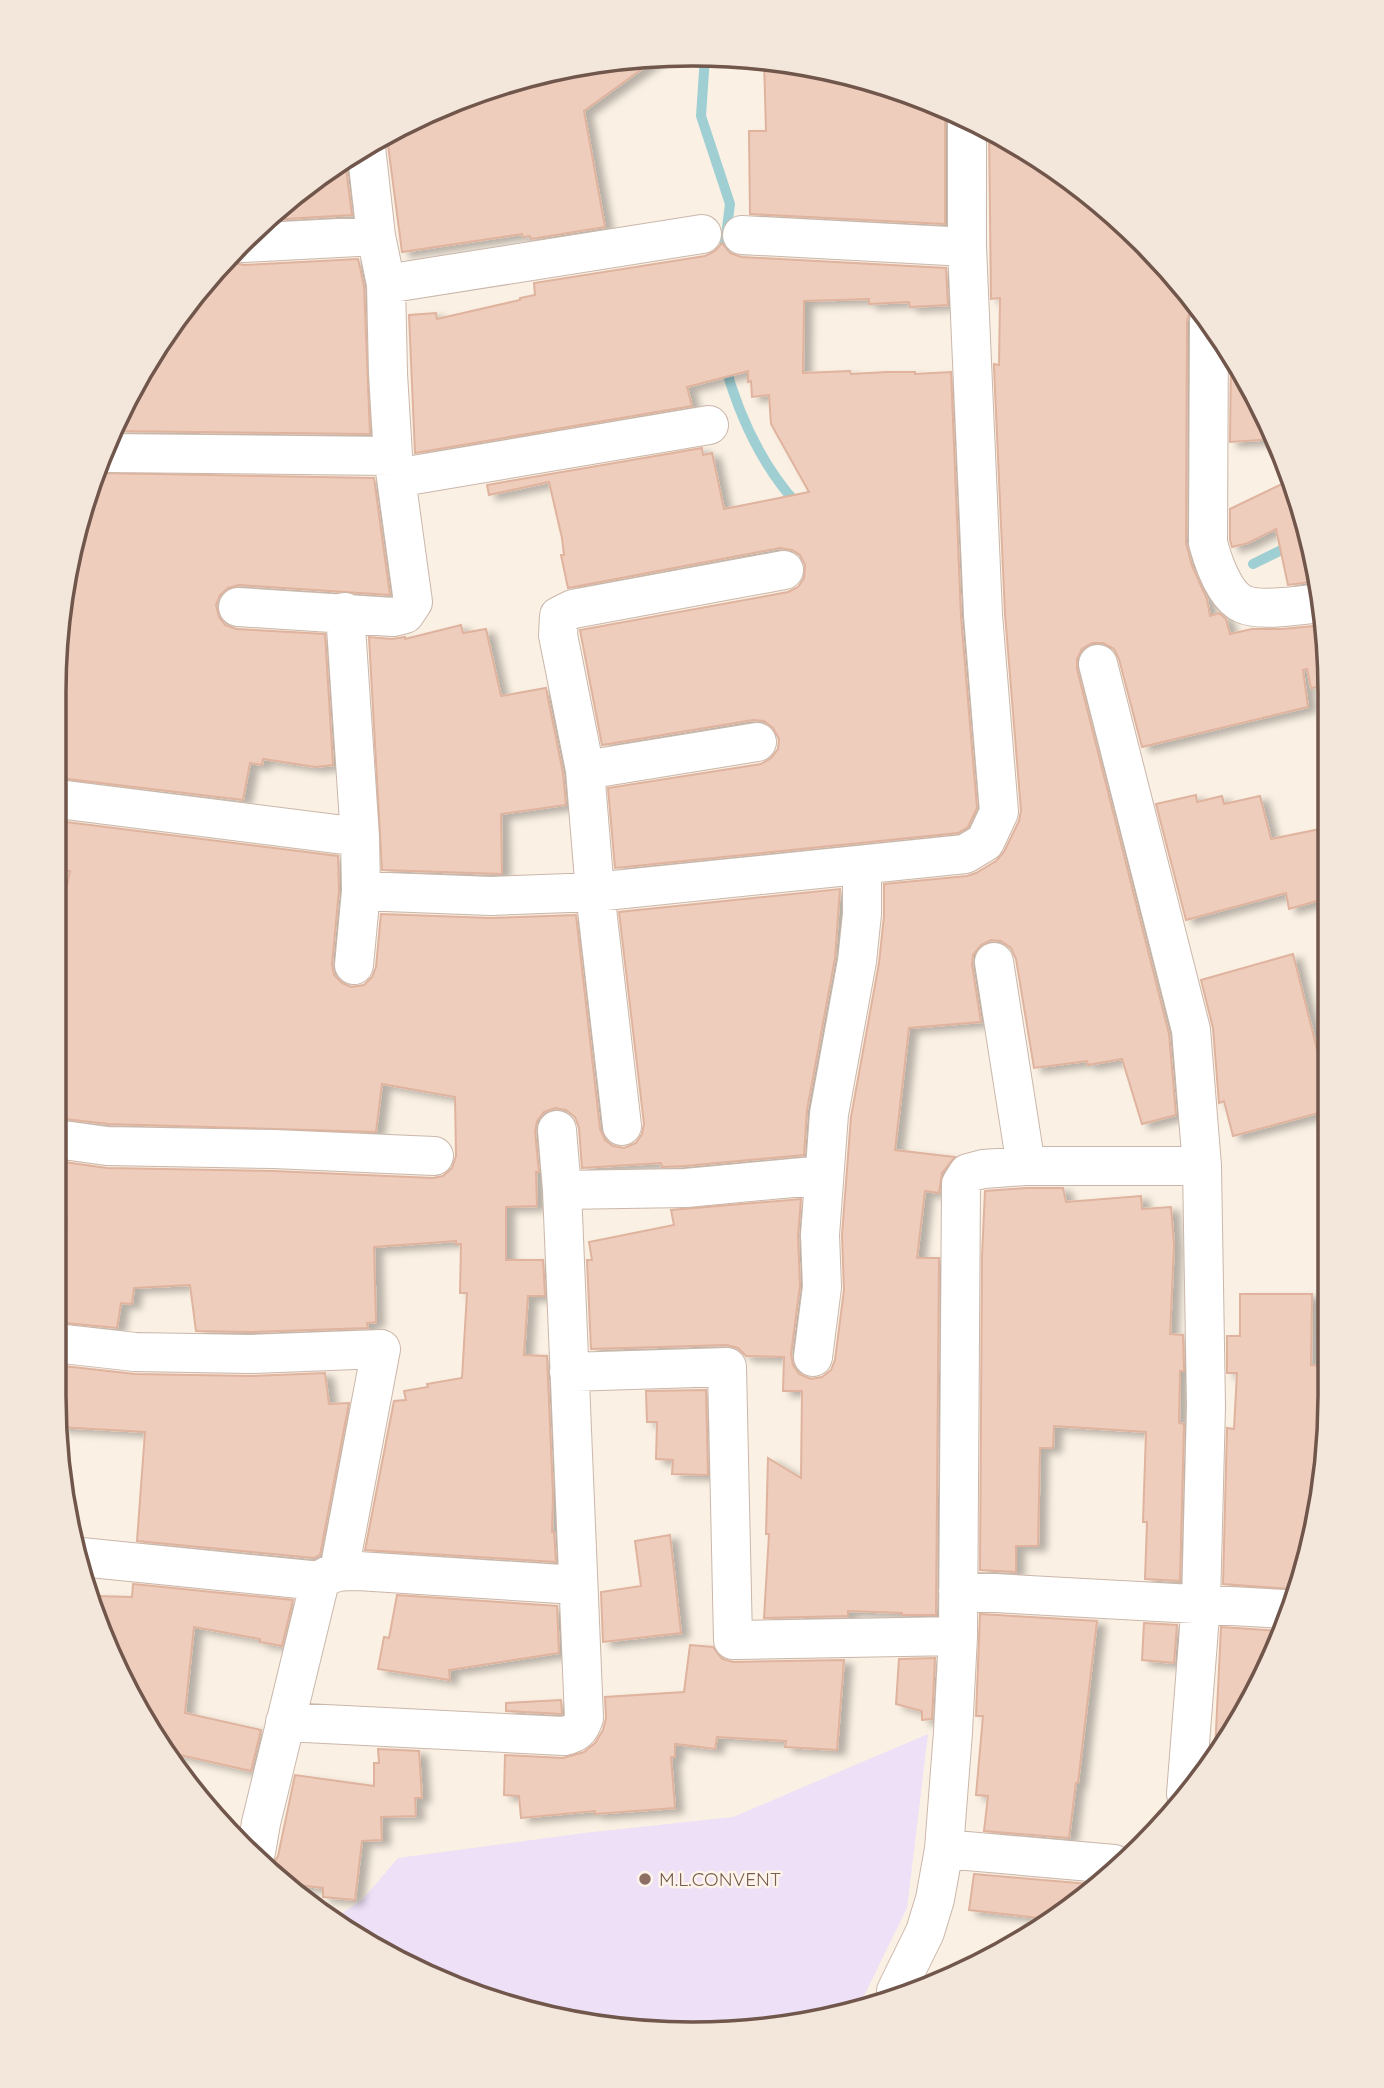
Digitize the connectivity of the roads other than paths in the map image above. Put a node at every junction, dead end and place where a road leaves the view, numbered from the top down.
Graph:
1 (967, 130) edge
2 (367, 157) edge
3 (702, 234) dead end
4 (742, 235) dead end
5 (376, 236) junction
6 (258, 242) edge
7 (967, 247) junction
8 (386, 284) junction
9 (1209, 340) edge
10 (709, 425) dead end
11 (114, 453) edge
12 (395, 467) junction
13 (785, 570) dead end
14 (1311, 604) edge
15 (238, 607) dead end
16 (345, 612) junction
17 (1098, 664) dead end
18 (757, 742) dead end
19 (584, 770) junction
20 (66, 800) edge
21 (360, 837) junction
22 (862, 865) junction
23 (360, 891) junction
24 (595, 892) junction
25 (994, 962) dead end
26 (355, 965) dead end
27 (622, 1126) dead end
28 (557, 1130) dead end
29 (66, 1140) edge
30 (434, 1156) dead end
31 (1026, 1166) junction
32 (1202, 1166) junction
33 (824, 1175) junction
34 (562, 1190) junction
35 (66, 1344) edge
36 (813, 1357) dead end
37 (569, 1372) junction
38 (88, 1558) edge
39 (329, 1576) junction
40 (577, 1585) junction
41 (958, 1591) junction
42 (1201, 1603) junction
43 (1280, 1609) edge
44 (958, 1636) junction
45 (285, 1722) junction
46 (1187, 1778) edge
47 (258, 1845) edge
48 (944, 1849) junction
49 (1107, 1863) edge
50 (898, 1986) edge

1 - 7 street
2 - 5 street
3 - 8 street
4 - 7 street
5 - 6 street
5 - 8 street
7 - 22 street
8 - 12 street
9 - 14 street
10 - 12 street
11 - 12 street
12 - 16 street
13 - 19 street
15 - 16 street
16 - 21 street
17 - 32 street
18 - 19 street
19 - 24 street
20 - 21 street
21 - 23 street
22 - 24 street
22 - 33 street
23 - 24 street
23 - 26 street
24 - 27 street
25 - 31 street
28 - 34 street
29 - 30 street
31 - 32 street
31 - 41 street
32 - 42 street
33 - 34 street
33 - 36 street
34 - 37 street
35 - 39 street
37 - 40 street
37 - 44 street
38 - 39 street
39 - 40 street
39 - 45 street
40 - 45 street
41 - 42 street
41 - 44 street
42 - 43 street
42 - 46 street
44 - 48 street
45 - 47 street
48 - 49 street
48 - 50 street

